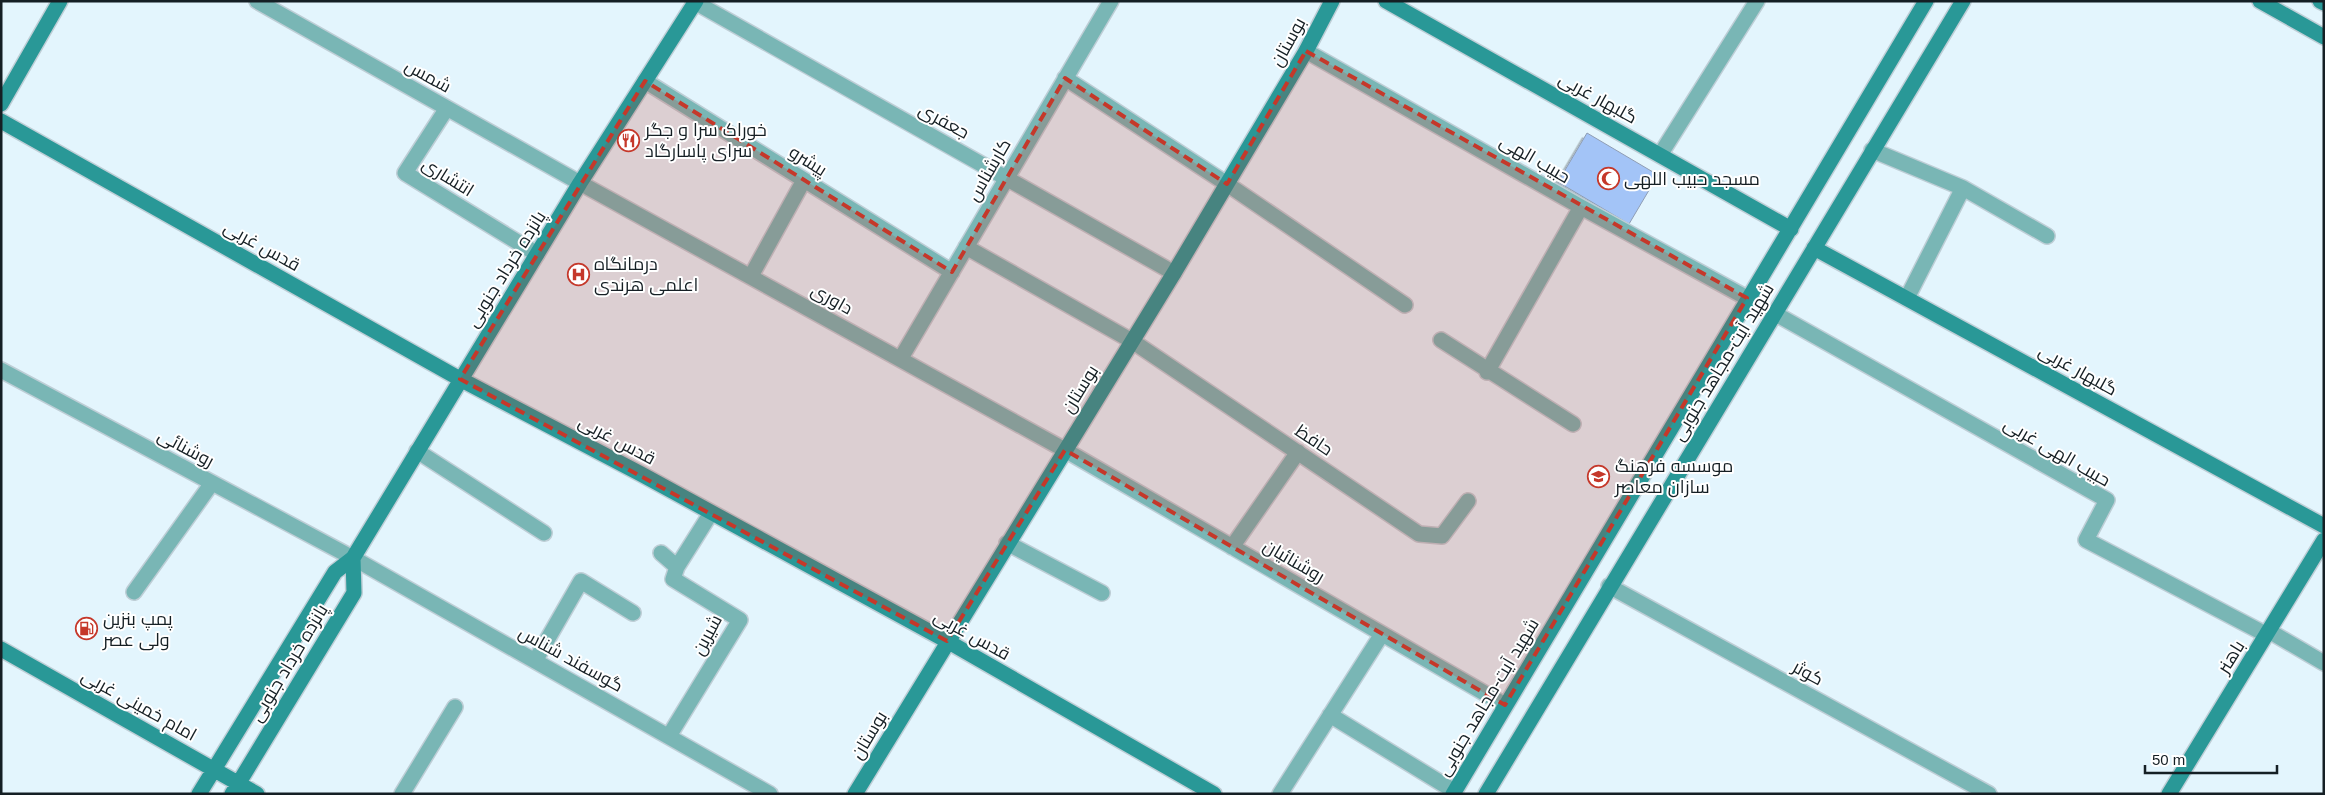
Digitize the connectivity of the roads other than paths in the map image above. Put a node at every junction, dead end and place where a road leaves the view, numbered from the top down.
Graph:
1 (60, 1) edge
2 (257, 1) edge
3 (1332, 1) edge
4 (1386, 1) edge
5 (1757, 1) edge
6 (1926, 1) edge
7 (1963, 1) edge
8 (2260, 1) edge
9 (2320, 1) edge
10 (694, 2) edge
11 (1106, 3) edge
12 (2324, 3) edge
13 (1405, 6) edge
14 (2324, 37) edge
15 (1306, 51) junction
16 (1065, 78) junction
17 (645, 81) junction
18 (1, 104) edge
19 (447, 108) junction
20 (1, 121) edge
21 (1872, 150) junction
22 (1660, 155) junction
23 (1006, 178) junction
24 (804, 180) junction
25 (580, 183) junction
26 (1227, 184) junction
27 (1963, 188) junction
28 (1581, 206) junction
29 (1791, 229) junction
30 (2047, 236) dead end
31 (966, 247) junction
32 (1814, 248) junction
33 (537, 254) junction
34 (952, 272) junction
35 (1174, 273) junction
36 (751, 276) junction
37 (1748, 298) junction
38 (1907, 298) junction
39 (1405, 305) dead end
40 (1774, 313) junction
41 (1441, 340) dead end
42 (1132, 341) junction
43 (901, 358) junction
44 (1, 370) edge
45 (1487, 372) junction
46 (460, 379) junction
47 (1573, 424) dead end
48 (1065, 450) junction
49 (417, 451) junction
50 (1298, 452) junction
51 (212, 483) junction
52 (1468, 501) dead end
53 (711, 513) junction
54 (2324, 526) edge
55 (544, 533) dead end
56 (2324, 540) edge
57 (1008, 543) junction
58 (1232, 547) junction
59 (660, 553) dead end
60 (353, 558) junction
61 (677, 566) junction
62 (1609, 586) junction
63 (134, 592) dead end
64 (1102, 593) dead end
65 (633, 613) dead end
66 (2268, 633) junction
67 (1382, 634) junction
68 (947, 642) junction
69 (1, 649) edge
70 (535, 661) junction
71 (2324, 663) edge
72 (1504, 705) junction
73 (455, 707) dead end
74 (1330, 715) junction
75 (669, 736) junction
76 (214, 769) junction
77 (235, 788) edge
78 (1453, 793) edge
79 (199, 794) edge
80 (257, 794) edge
81 (402, 794) edge
82 (770, 794) edge
83 (855, 794) edge
84 (1214, 794) edge
85 (1280, 794) edge
86 (1486, 794) edge
87 (1989, 794) edge
88 (2169, 794) edge

1 - 18 street
2 - 19 street, شمس
3 - 15 street, بوستان
4 - 13 street, گلبهار غربی
5 - 22 street
6 - 29 street, شهید آیت-مجاهد جنوبی
7 - 21 street, شهید آیت-مجاهد جنوبی
8 - 14 street
9 - 12 street
10 - 17 street, پانزده خرداد جنوبی
10 - 23 street, جعفری
11 - 16 street, کارشناس
13 - 22 street, گلبهار غربی
15 - 26 street, بوستان
15 - 28 street, حبیب الهی
16 - 23 street, کارشناس
16 - 26 street
17 - 24 street, پیشرو
17 - 25 street, پانزده خرداد جنوبی
19 - 25 street, شمس
19 - 33 street, انتشاری
20 - 46 street, قدس غربی
21 - 27 street
21 - 32 street, شهید آیت-مجاهد جنوبی
22 - 29 street, گلبهار غربی
23 - 31 street, کارشناس
23 - 35 street, جعفری
24 - 34 street, پیشرو
24 - 36 street
25 - 33 street, پانزده خرداد جنوبی
25 - 36 street, داوری
26 - 35 street, بوستان
26 - 39 street
27 - 30 street
27 - 38 street
28 - 37 street, حبیب الهی
28 - 45 street
29 - 37 street, شهید آیت-مجاهد جنوبی
31 - 34 street, کارشناس
31 - 42 street, حافظ
32 - 38 street, گلبهار غربی
32 - 40 street, شهید آیت-مجاهد جنوبی
33 - 46 street, پانزده خرداد جنوبی
34 - 43 street, کارشناس
35 - 42 street, بوستان
36 - 43 street, داوری
37 - 72 street, شهید آیت-مجاهد جنوبی
38 - 54 street, گلبهار غربی
40 - 62 street, شهید آیت-مجاهد جنوبی
40 - 66 street, حبیب الهی غربی
41 - 45 street
42 - 48 street, بوستان
42 - 50 street, حافظ
43 - 48 street, داوری
44 - 51 street, روشنائی
45 - 47 street
46 - 49 street, پانزده خرداد جنوبی
46 - 53 street, قدس غربی
48 - 57 street, بوستان
48 - 58 street, روشنائیان
49 - 55 street
49 - 60 street, پانزده خرداد جنوبی
50 - 52 street, حافظ
50 - 58 street
51 - 60 street, روشنائی
51 - 63 street
53 - 61 street
53 - 68 street, قدس غربی
56 - 66 street, باهنر
57 - 64 street
57 - 68 street, بوستان
58 - 67 street, روشنائیان
59 - 61 street
60 - 70 street, گوسفند شناس
60 - 76 street, پانزده خرداد جنوبی
60 - 77 street, پانزده خرداد جنوبی
61 - 75 street, شیرین
62 - 86 street, شهید آیت-مجاهد جنوبی
62 - 87 street, کوثر
65 - 70 street
66 - 71 street
66 - 88 street, باهنر
67 - 72 street, روشنائیان
67 - 74 street
68 - 83 street, بوستان
68 - 84 street, قدس غربی
69 - 76 street, امام خمینی غربی
70 - 75 street, گوسفند شناس
72 - 78 street, شهید آیت-مجاهد جنوبی
73 - 81 street
74 - 78 street
74 - 85 street
75 - 82 street, گوسفند شناس
76 - 77 street, امام خمینی غربی
76 - 79 street, پانزده خرداد جنوبی
77 - 80 street, امام خمینی غربی

